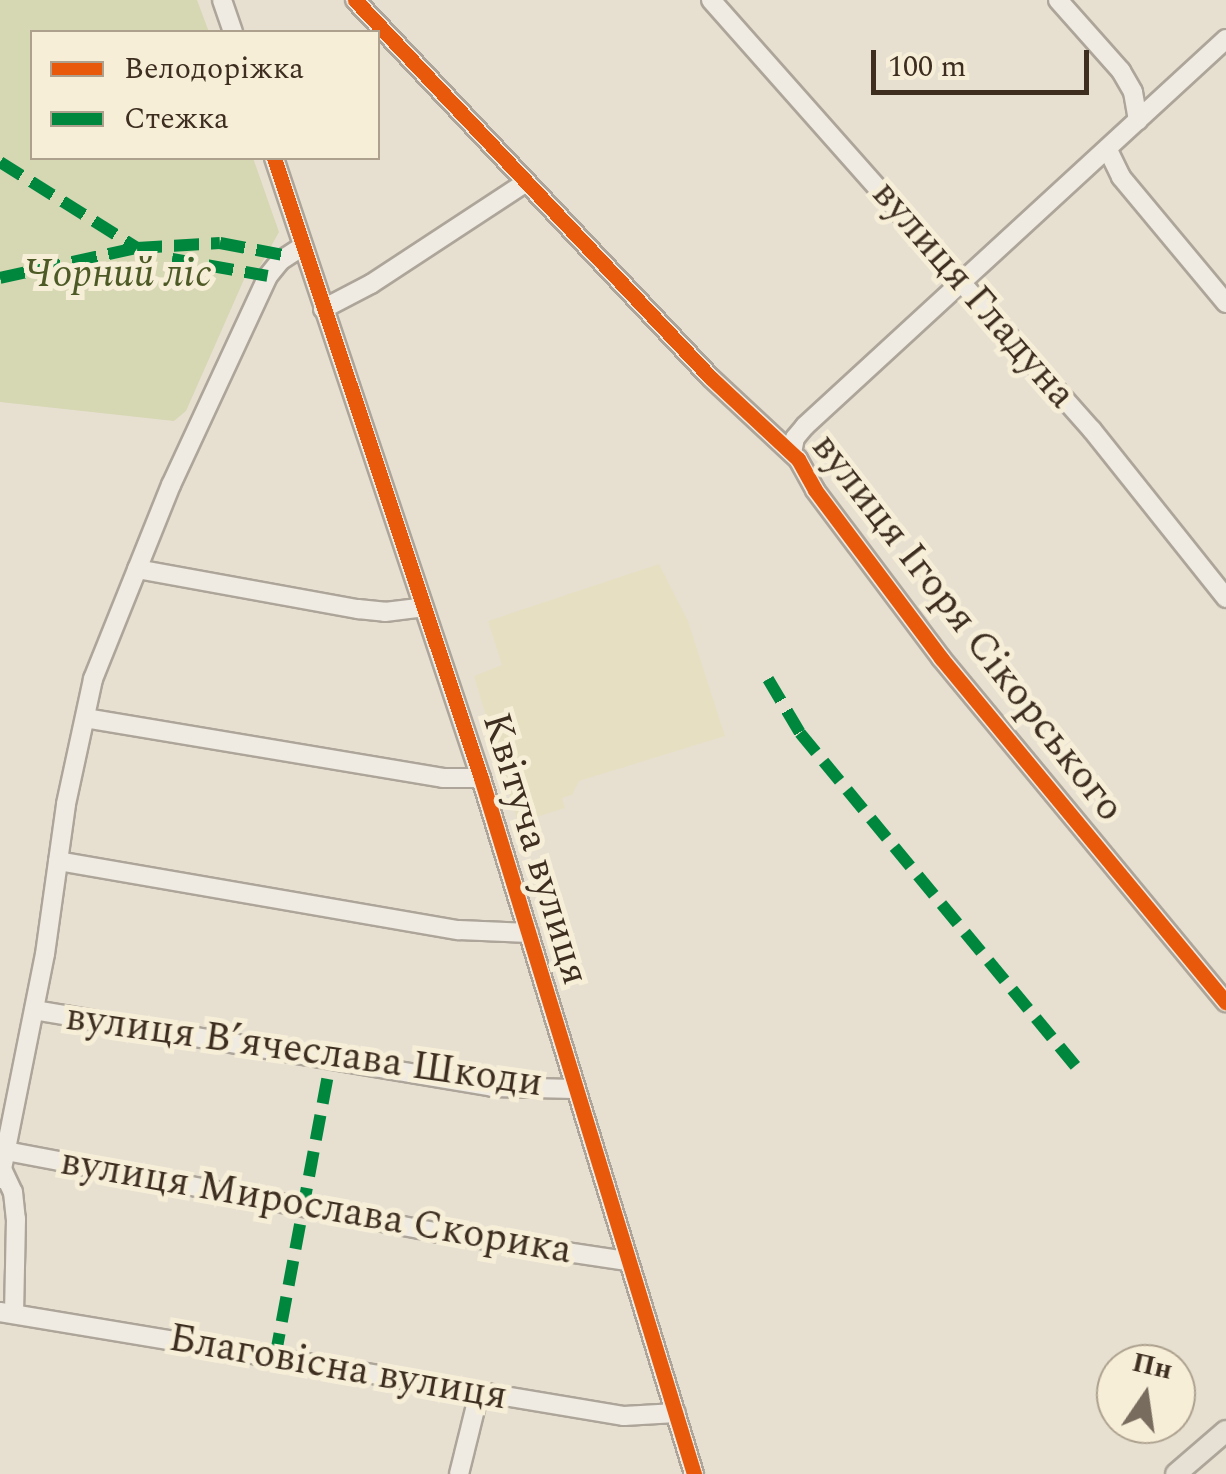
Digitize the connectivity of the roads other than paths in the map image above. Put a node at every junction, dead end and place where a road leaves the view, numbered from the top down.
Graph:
1 (222, 0) edge
2 (356, 0) edge
3 (711, 0) edge
4 (1058, 0) edge
5 (232, 30) edge
6 (1226, 39) edge
7 (1138, 121) junction
8 (1108, 150) junction
9 (275, 160) edge
10 (526, 182) junction
11 (303, 246) junction
12 (962, 282) junction
13 (1226, 303) edge
14 (324, 309) junction
15 (792, 453) junction
16 (136, 569) junction
17 (1226, 598) edge
18 (423, 607) junction
19 (85, 718) junction
20 (481, 778) junction
21 (58, 862) junction
22 (528, 933) junction
23 (1226, 1002) edge
24 (34, 1010) junction
25 (574, 1088) junction
26 (6, 1151) junction
27 (1, 1175) edge
28 (627, 1261) junction
29 (7, 1313) edge
30 (479, 1393) junction
31 (676, 1413) junction
32 (1226, 1431) edge
33 (459, 1474) edge
34 (694, 1474) edge
35 (1176, 1474) edge

1 - 5 street
2 - 10 street, вулиця Ігоря Сікорського
3 - 12 street, вулиця Гладуна
4 - 7 street
6 - 7 street
7 - 8 street
8 - 12 street
8 - 13 street
9 - 11 street, Квітуча вулиця
10 - 14 street
10 - 15 street, вулиця Ігоря Сікорського
11 - 14 street, Квітуча вулиця
11 - 16 street
12 - 15 street
12 - 17 street, вулиця Гладуна
14 - 18 street, Квітуча вулиця
15 - 23 street, вулиця Ігоря Сікорського
16 - 18 street
16 - 19 street
18 - 20 street, Квітуча вулиця
19 - 20 street
19 - 21 street
20 - 22 street, Квітуча вулиця
21 - 22 street
21 - 24 street
22 - 25 street, Квітуча вулиця
24 - 25 street, вулиця Вʼячеслава Шкоди
24 - 26 street
25 - 28 street, Квітуча вулиця
26 - 27 street
26 - 28 street, вулиця Мирослава Скорика
27 - 29 street
28 - 31 street, Квітуча вулиця
29 - 30 street, Благовісна вулиця
30 - 31 street, Благовісна вулиця
30 - 33 street
31 - 34 street, Квітуча вулиця
32 - 35 main road

